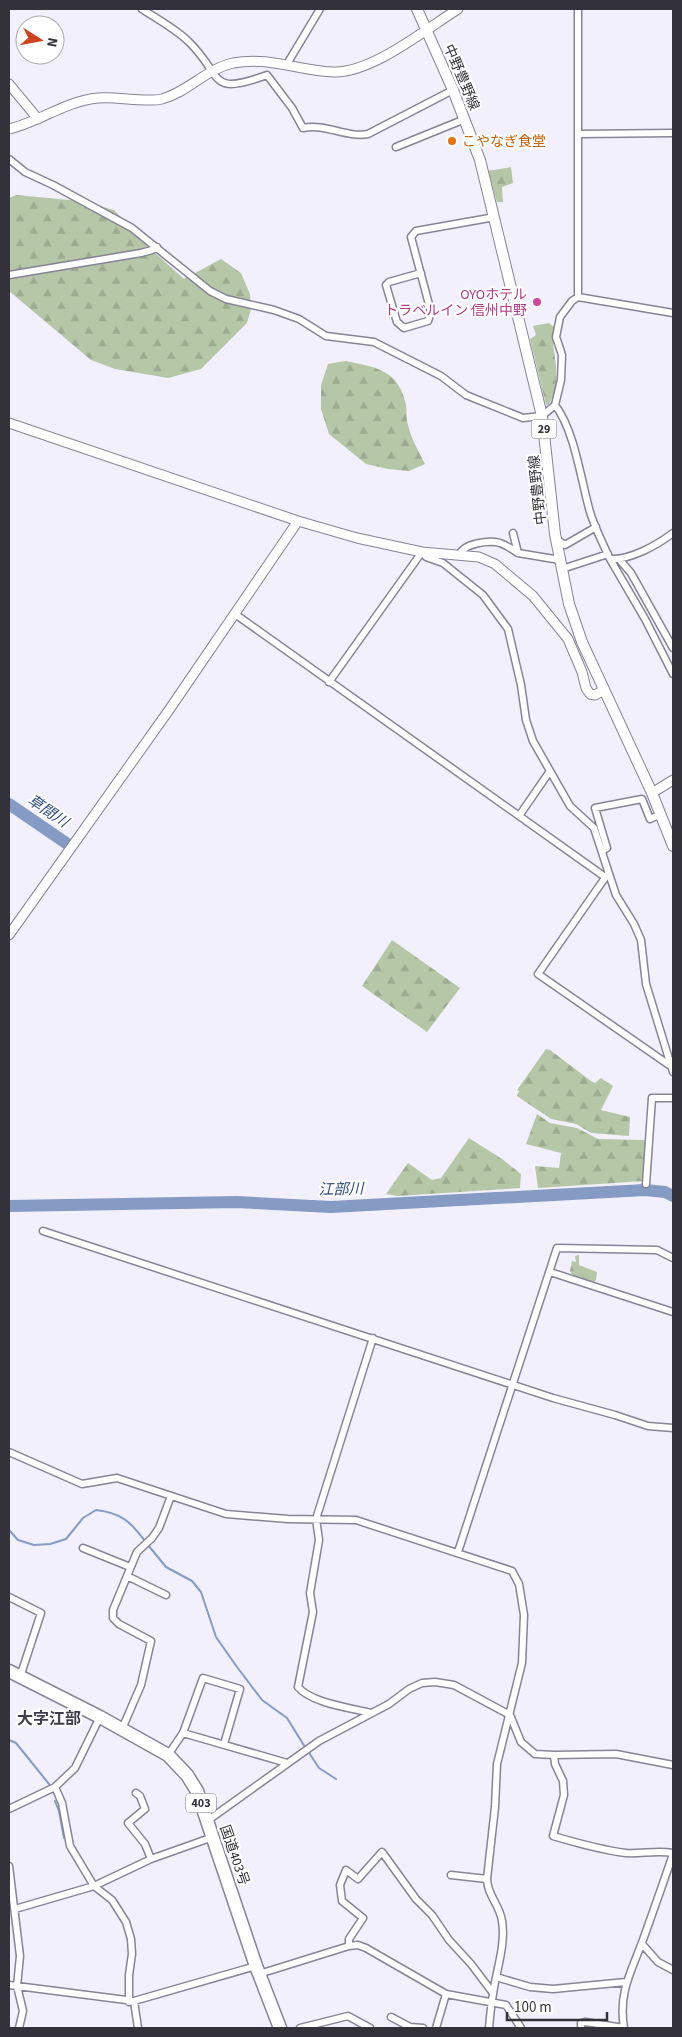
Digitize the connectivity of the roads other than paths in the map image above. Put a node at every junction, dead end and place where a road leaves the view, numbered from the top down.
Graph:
1 (142, 9) edge
2 (320, 9) edge
3 (416, 9) edge
4 (458, 9) edge
5 (578, 9) edge
6 (426, 28) junction
7 (287, 64) junction
8 (211, 71) junction
9 (9, 84) edge
10 (453, 90) junction
11 (38, 119) junction
12 (465, 119) junction
13 (9, 129) edge
14 (673, 133) edge
15 (579, 134) junction
16 (396, 147) dead end
17 (9, 159) edge
18 (495, 217) junction
19 (157, 247) junction
20 (421, 273) junction
21 (9, 275) edge
22 (578, 297) junction
23 (673, 313) edge
24 (555, 405) junction
25 (542, 416) junction
26 (9, 423) edge
27 (298, 521) junction
28 (596, 528) junction
29 (513, 533) dead end
30 (673, 533) edge
31 (556, 539) junction
32 (422, 552) junction
33 (518, 553) junction
34 (459, 555) junction
35 (609, 556) junction
36 (619, 559) junction
37 (561, 565) junction
38 (235, 614) junction
39 (673, 648) edge
40 (673, 674) edge
41 (329, 682) junction
42 (604, 690) junction
43 (550, 771) junction
44 (673, 780) edge
45 (652, 793) junction
46 (661, 814) junction
47 (519, 816) junction
48 (673, 846) edge
49 (602, 851) junction
50 (607, 874) junction
51 (9, 935) edge
52 (672, 1070) edge
53 (673, 1098) edge
54 (646, 1184) dead end
55 (43, 1231) dead end
56 (673, 1258) edge
57 (550, 1272) junction
58 (673, 1312) edge
59 (373, 1338) junction
60 (514, 1384) junction
61 (673, 1428) edge
62 (9, 1452) edge
63 (171, 1496) junction
64 (316, 1519) junction
65 (83, 1548) dead end
66 (458, 1552) junction
67 (130, 1567) junction
68 (127, 1576) junction
69 (166, 1594) dead end
70 (9, 1597) edge
71 (15, 1674) edge
72 (371, 1713) junction
73 (510, 1715) junction
74 (100, 1717) junction
75 (122, 1730) junction
76 (183, 1733) junction
77 (224, 1744) junction
78 (554, 1755) junction
79 (168, 1756) junction
80 (287, 1763) junction
81 (673, 1765) edge
82 (55, 1787) junction
83 (136, 1793) dead end
84 (9, 1809) edge
85 (207, 1822) junction
86 (213, 1837) junction
87 (673, 1853) edge
88 (151, 1859) junction
89 (9, 1866) edge
90 (451, 1875) dead end
91 (486, 1879) junction
92 (94, 1886) junction
93 (15, 1909) junction
94 (642, 1944) junction
95 (349, 1946) junction
96 (258, 1970) junction
97 (673, 1970) edge
98 (496, 1977) junction
99 (626, 1982) junction
100 (9, 1985) edge
101 (17, 1986) junction
102 (493, 1993) junction
103 (446, 1994) junction
104 (131, 2001) junction
105 (492, 2002) junction
106 (391, 2017) dead end
107 (20, 2028) edge
108 (138, 2028) edge
109 (280, 2028) edge
110 (300, 2028) edge
111 (370, 2028) edge
112 (422, 2028) edge
113 (436, 2028) edge
114 (489, 2028) edge
115 (521, 2028) edge
116 (581, 2028) edge
117 (624, 2028) edge

1 - 8 street
2 - 7 street
3 - 6 main road, 中野豊野線 / 29
4 - 6 street
5 - 15 street
6 - 7 street
6 - 10 main road, 中野豊野線 / 29
7 - 8 street
8 - 10 street
8 - 11 street
9 - 11 street
10 - 12 main road, 中野豊野線 / 29
11 - 13 street
12 - 16 street
12 - 18 main road, 中野豊野線 / 29
14 - 15 street
15 - 22 street
17 - 19 street
18 - 20 street
18 - 25 main road, 中野豊野線 / 29
19 - 21 street
19 - 25 street
20 - 20 street
22 - 23 street
22 - 24 street
24 - 25 street
24 - 28 street
25 - 31 main road, 中野豊野線 / 29
26 - 27 street
27 - 32 street
27 - 38 street
28 - 31 street
28 - 35 street
29 - 33 street
30 - 36 street
31 - 37 main road, 中野豊野線 / 29
32 - 34 street
32 - 41 street
32 - 43 street
33 - 34 street
33 - 37 street
34 - 42 street
35 - 36 street
35 - 37 street
35 - 40 street
36 - 39 street
37 - 42 main road, 中野豊野線 / 29
38 - 41 street
38 - 51 street
41 - 47 street
42 - 45 main road, 中野豊野線 / 29
43 - 47 street
43 - 49 street
44 - 45 street
45 - 46 main road, 中野豊野線 / 29
46 - 48 main road, 中野豊野線 / 29
46 - 49 street
47 - 50 street
49 - 50 street
50 - 52 street
50 - 52 street
53 - 54 street
55 - 59 street
56 - 57 street
57 - 58 street
57 - 60 street
59 - 60 street
59 - 64 street
60 - 61 street
60 - 66 street
62 - 63 street
63 - 64 street
63 - 67 street
64 - 66 street
64 - 72 street
65 - 67 street
66 - 73 street
67 - 68 street
68 - 69 street
68 - 75 street
70 - 71 street
71 - 74 highway, 国道403号 / 403
72 - 73 street
72 - 80 street
73 - 78 street
73 - 91 street
74 - 75 highway, 国道403号 / 403
74 - 82 street
75 - 79 highway, 国道403号 / 403
76 - 77 street
76 - 77 street
76 - 79 street
77 - 80 street
78 - 81 street
78 - 87 street
79 - 85 highway, 国道403号 / 403
80 - 85 street
82 - 84 street
82 - 92 street
83 - 88 street
85 - 86 highway, 国道403号 / 403
86 - 88 street
86 - 96 highway, 国道403号 / 403
87 - 94 street
88 - 92 street
89 - 93 street
90 - 91 street
91 - 98 street
92 - 93 street
92 - 104 street
93 - 101 street
94 - 97 street
94 - 99 street
95 - 96 street
95 - 102 street
95 - 103 street
96 - 104 street
96 - 109 highway, 国道403号 / 403
98 - 99 street
98 - 102 street
99 - 117 street
100 - 101 street
101 - 104 street
101 - 107 street
102 - 105 street
103 - 105 street
103 - 113 street
104 - 108 street
105 - 114 street
105 - 115 street
106 - 112 street
110 - 111 street
116 - 117 street

